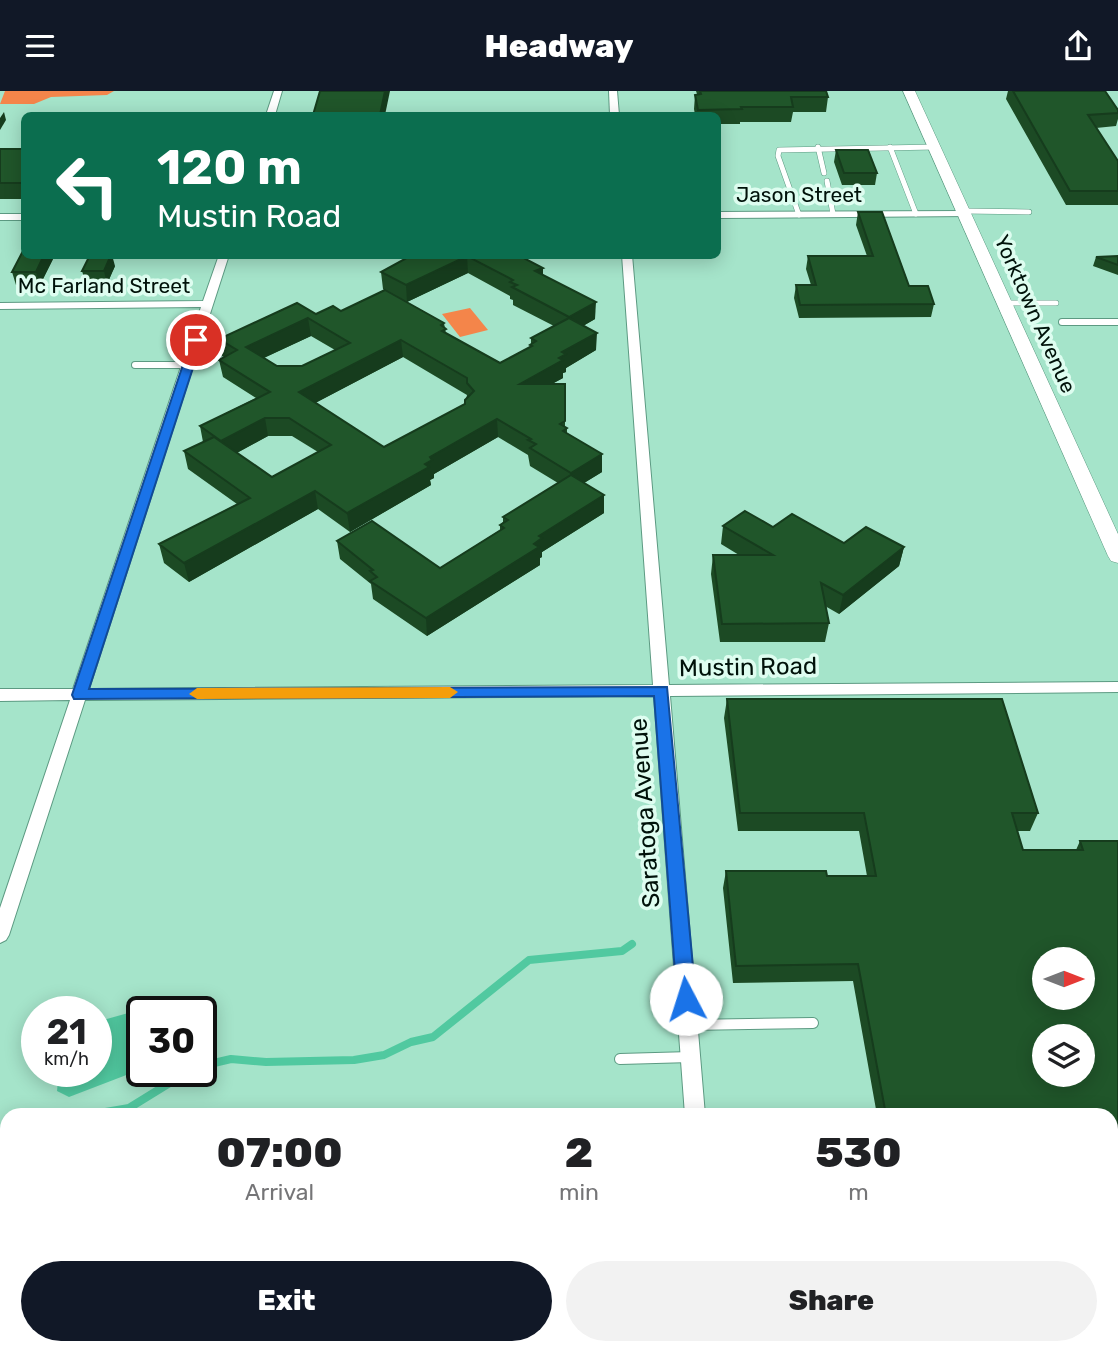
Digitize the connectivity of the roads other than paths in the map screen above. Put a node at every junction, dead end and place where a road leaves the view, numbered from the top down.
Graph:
1 (278, 91) edge
2 (613, 91) edge
3 (909, 91) edge
4 (271, 112) edge
5 (615, 112) edge
6 (818, 147) junction
7 (890, 147) junction
8 (934, 147) junction
9 (824, 173) dead end
10 (827, 181) dead end
11 (964, 212) junction
12 (1029, 212) dead end
13 (833, 214) junction
14 (916, 214) junction
15 (721, 215) edge
16 (799, 215) junction
17 (0, 217) edge
18 (21, 217) edge
19 (223, 259) edge
20 (626, 259) edge
21 (1005, 303) junction
22 (1056, 303) dead end
23 (208, 305) junction
24 (0, 306) edge
25 (1062, 322) dead end
26 (1118, 322) edge
27 (135, 365) dead end
28 (188, 365) junction
29 (1118, 556) edge
30 (1118, 687) edge
31 (662, 691) junction
32 (0, 695) edge
33 (79, 695) junction
34 (0, 935) edge
35 (813, 1023) dead end
36 (688, 1025) junction
37 (691, 1057) junction
38 (621, 1059) dead end
39 (695, 1108) edge

1 - 4 street
2 - 5 street
3 - 8 main road, Yorktown Avenue
6 - 7 lane
6 - 9 lane
6 - 16 lane
7 - 8 lane
7 - 14 lane
8 - 11 main road, Yorktown Avenue
10 - 13 lane
11 - 12 lane
11 - 14 street, Jason Street
11 - 21 main road, Yorktown Avenue
13 - 14 street, Jason Street
13 - 16 street, Jason Street
15 - 16 street, Jason Street
17 - 18 street
19 - 23 street
20 - 31 street, Saratoga Avenue
21 - 22 lane
21 - 29 main road, Yorktown Avenue
23 - 24 street, Mc Farland Street
23 - 28 street
25 - 26 lane
27 - 28 lane
28 - 33 street
30 - 31 street, Mustin Road
31 - 33 street, Mustin Road
31 - 36 street, Saratoga Avenue
32 - 33 street, Mustin Road
33 - 34 street
35 - 36 lane
36 - 37 street, Saratoga Avenue
37 - 38 lane
37 - 39 street, Saratoga Avenue

